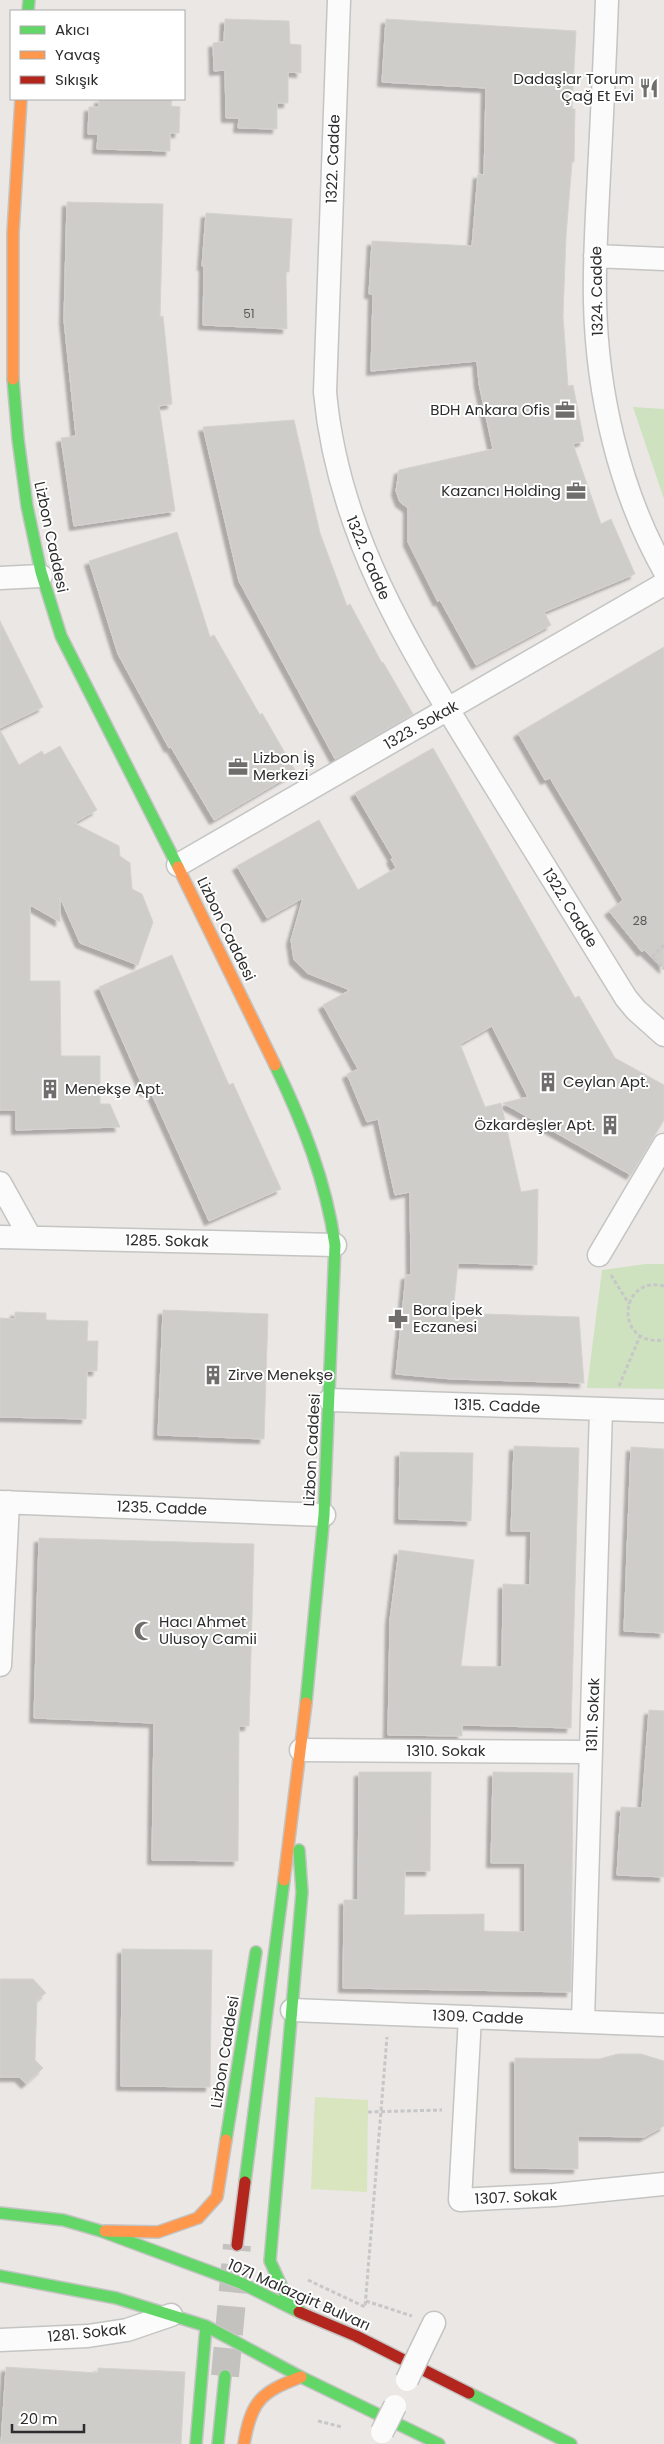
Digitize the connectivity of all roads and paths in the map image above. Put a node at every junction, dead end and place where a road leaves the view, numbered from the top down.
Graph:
1 (339, 0) edge
2 (608, 0) edge
3 (21, 100) edge
4 (595, 256) junction
5 (664, 259) edge
6 (664, 570) edge
7 (41, 576) junction
8 (0, 578) edge
9 (664, 584) edge
10 (447, 709) junction
11 (178, 865) junction
12 (664, 945) edge
13 (664, 969) edge
14 (664, 1036) edge
15 (664, 1145) edge
16 (0, 1183) edge
17 (0, 1236) edge
18 (30, 1237) junction
19 (335, 1245) junction
20 (599, 1255) joint
21 (664, 1286) edge
22 (629, 1304) junction
23 (640, 1336) junction
24 (664, 1340) edge
25 (330, 1400) junction
26 (606, 1410) junction
27 (664, 1411) edge
28 (4, 1502) edge
29 (324, 1515) junction
30 (0, 1665) edge
31 (300, 1750) junction
32 (592, 1752) junction
33 (294, 1788) junction
34 (276, 1853) dead end
35 (257, 1940) dead end
36 (292, 2010) junction
37 (389, 2014) junction
38 (470, 2017) junction
39 (583, 2022) junction
40 (664, 2025) edge
41 (466, 2110) junction
42 (368, 2112) dead end
43 (382, 2112) junction
44 (664, 2184) edge
45 (0, 2213) edge
46 (101, 2231) junction
47 (237, 2245) tunnel mouth
48 (0, 2276) edge
49 (303, 2278) dead end
50 (366, 2301) junction
51 (303, 2314) junction
52 (171, 2315) junction
53 (434, 2323) joint
54 (206, 2326) junction
55 (0, 2340) edge
56 (225, 2376) tunnel mouth
57 (301, 2377) junction
58 (380, 2438) dead end
59 (196, 2444) edge
60 (218, 2444) edge
61 (244, 2444) edge
62 (439, 2444) edge
63 (571, 2444) edge

1 - 10 street, 1322. Cadde
2 - 4 street, 1324. Cadde
3 - 7 main road, Lizbon Caddesi
4 - 5 street
4 - 6 street, 1324. Cadde
7 - 8 street
7 - 11 main road, Lizbon Caddesi
9 - 10 street, 1323. Sokak
10 - 11 street, 1323. Sokak
10 - 14 street, 1322. Cadde
11 - 19 main road, Lizbon Caddesi
12 - 13 path
15 - 20 street
16 - 18 street
17 - 18 street, 1285. Sokak
18 - 19 street, 1285. Sokak
19 - 25 main road, Lizbon Caddesi
20 - 22 path
21 - 22 path
22 - 23 path
23 - 24 path
23 - 26 path
25 - 26 street, 1315. Cadde
25 - 29 main road, Lizbon Caddesi
26 - 27 street, 1315. Cadde
26 - 32 street, 1311. Sokak
28 - 29 street, 1235. Cadde
28 - 30 street
29 - 31 main road, Lizbon Caddesi
31 - 32 street, 1310. Sokak
31 - 33 main road, Lizbon Caddesi
32 - 39 street, 1311. Sokak
33 - 34 main road, Lizbon Caddesi
33 - 36 main road, Lizbon Caddesi
33 - 47 main road, Lizbon Caddesi
35 - 46 main road, Lizbon Caddesi
36 - 37 street, 1309. Cadde
36 - 51 main road, Lizbon Caddesi
37 - 38 street, 1309. Cadde
37 - 43 path
38 - 39 street, 1309. Cadde
38 - 41 street, 1307. Sokak
39 - 40 street, 1309. Cadde
41 - 43 path
41 - 44 street, 1307. Sokak
42 - 43 path
43 - 50 path
45 - 46 main road, 1071 Malazgirt Bulvarı
46 - 51 main road, 1071 Malazgirt Bulvarı
48 - 52 main road
49 - 50 path
50 - 53 path
51 - 63 main road, 1071 Malazgirt Bulvarı
52 - 54 main road
52 - 55 street, 1281. Sokak
53 - 58 street, bridge
54 - 57 main road
54 - 59 main road
56 - 60 main road
57 - 61 main road
57 - 62 main road

